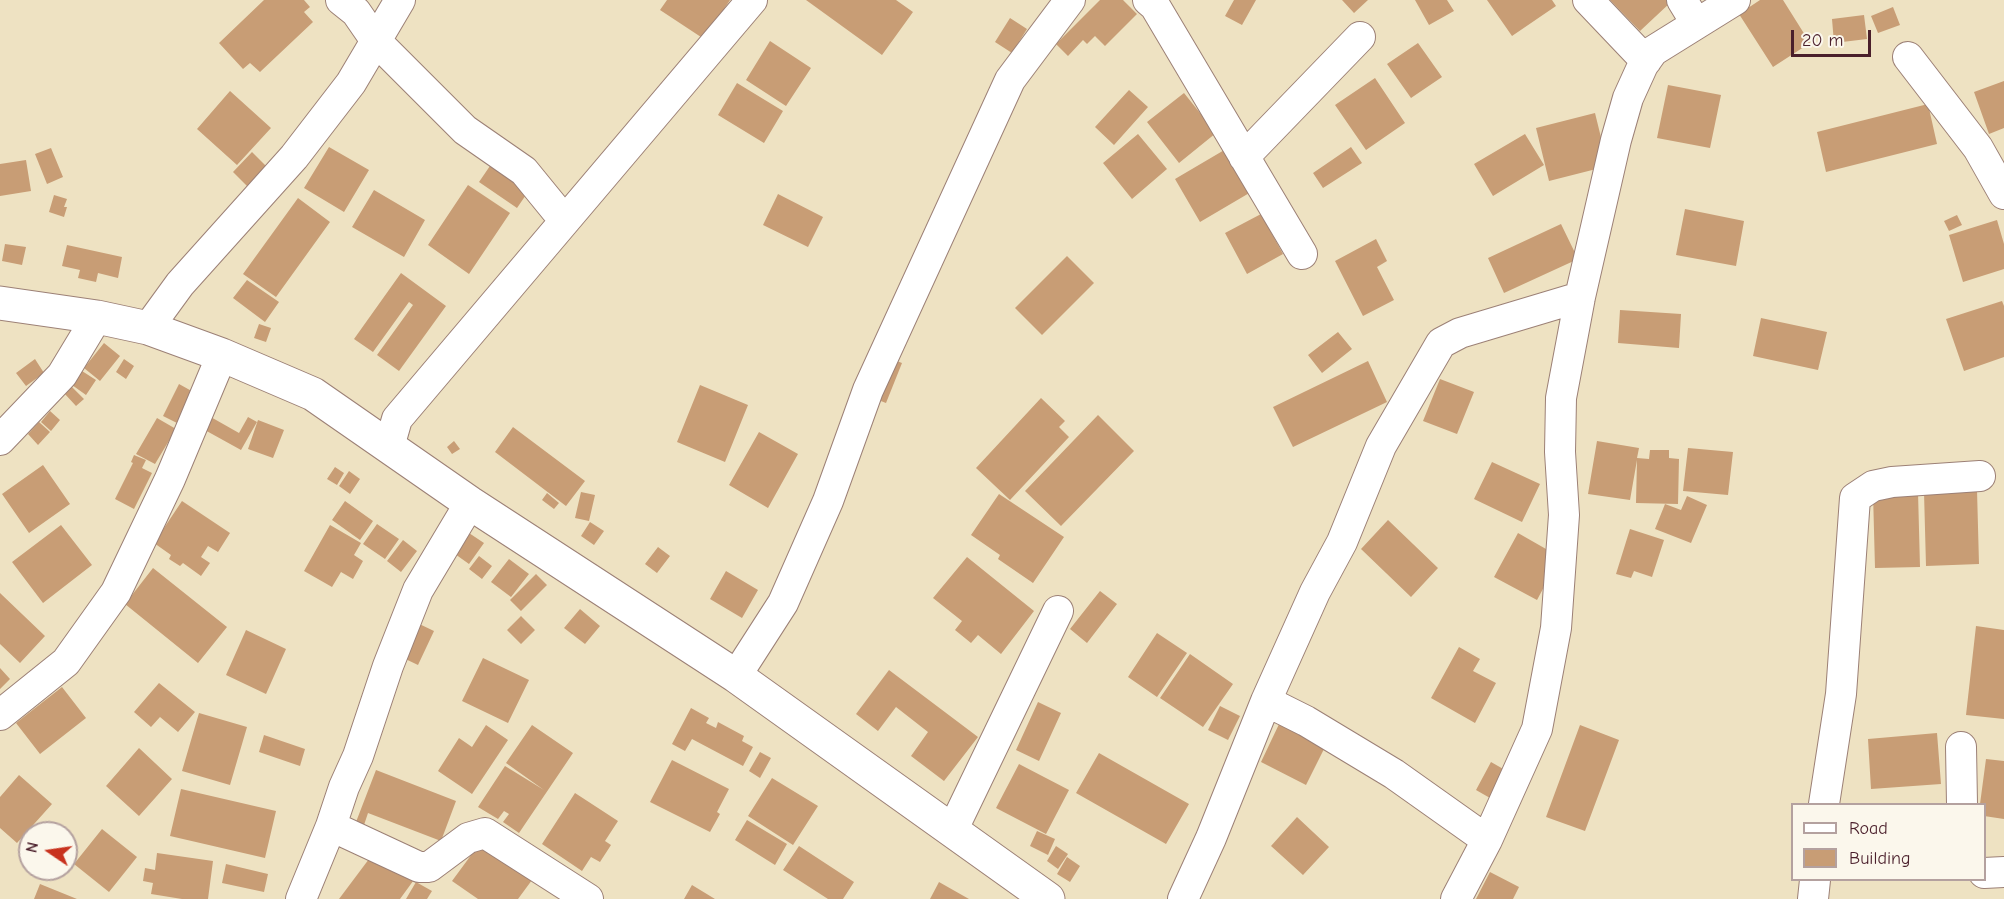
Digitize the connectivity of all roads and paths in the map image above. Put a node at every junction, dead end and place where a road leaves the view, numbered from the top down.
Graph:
1 (341, 0) edge
2 (400, 0) edge
3 (752, 0) edge
4 (1070, 0) edge
5 (1148, 0) edge
6 (1588, 0) edge
7 (1735, 0) edge
8 (1689, 12) edge
9 (1360, 37) dead end
10 (376, 41) junction
11 (1908, 57) dead end
12 (1646, 61) junction
13 (1244, 157) junction
14 (2004, 194) edge
15 (564, 220) junction
16 (1302, 254) dead end
17 (1580, 297) junction
18 (0, 303) edge
19 (97, 316) junction
20 (148, 328) junction
21 (222, 355) junction
22 (0, 440) edge
23 (389, 447) junction
24 (1980, 476) dead end
25 (470, 503) junction
26 (1058, 611) dead end
27 (736, 676) junction
28 (1266, 700) junction
29 (0, 715) edge
30 (1961, 747) dead end
31 (1824, 803) edge
32 (1962, 803) edge
33 (332, 826) junction
34 (952, 831) junction
35 (1487, 840) junction
36 (2004, 872) edge
37 (1986, 873) edge
38 (1815, 881) edge
39 (301, 899) edge
40 (588, 899) edge
41 (1048, 899) edge
42 (1183, 899) edge
43 (1456, 899) edge
44 (1813, 899) edge

1 - 10 street
2 - 10 street
3 - 15 street
4 - 27 street
5 - 13 street
6 - 12 street
7 - 8 street
8 - 12 street
9 - 13 street
10 - 15 street
10 - 20 street
11 - 14 street
12 - 17 street
13 - 16 street
15 - 23 street
17 - 28 street
17 - 35 street
18 - 19 street
19 - 20 street
19 - 22 street
20 - 21 street
21 - 23 street
21 - 29 street
23 - 25 street
24 - 31 street
25 - 27 street
25 - 33 street
26 - 34 street
27 - 34 street
28 - 35 street
28 - 42 street
30 - 32 street
33 - 39 street
33 - 40 street
34 - 41 street
35 - 43 street
36 - 37 street
38 - 44 street

